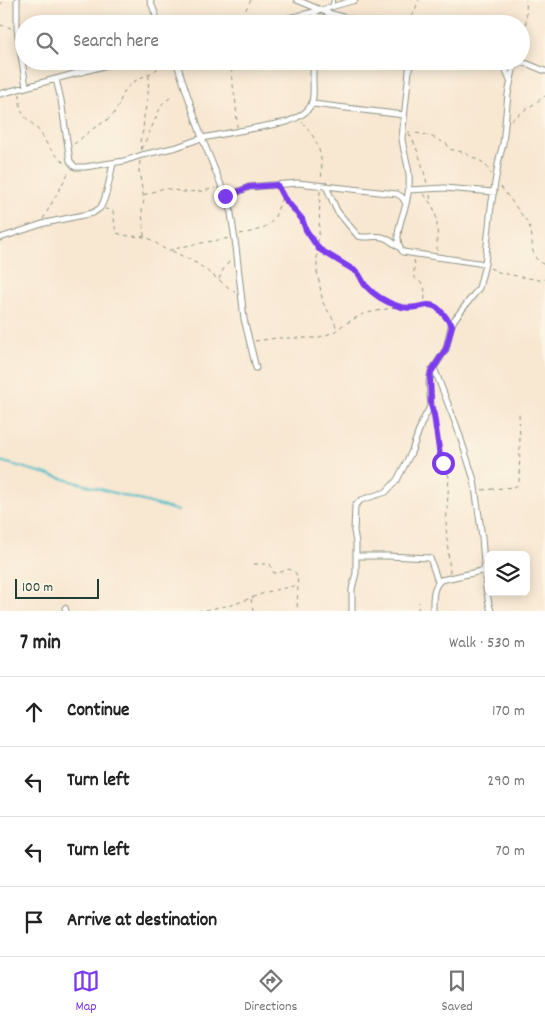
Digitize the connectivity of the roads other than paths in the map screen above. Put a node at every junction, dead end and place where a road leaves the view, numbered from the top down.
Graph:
1 (17, 0) edge
2 (150, 0) edge
3 (297, 0) edge
4 (334, 0) edge
5 (355, 0) edge
6 (332, 6) junction
7 (318, 11) junction
8 (17, 15) edge
9 (156, 15) edge
10 (301, 15) edge
11 (318, 15) edge
12 (332, 15) edge
13 (530, 65) edge
14 (22, 70) edge
15 (89, 70) edge
16 (179, 70) edge
17 (314, 70) edge
18 (409, 70) edge
19 (506, 70) edge
20 (512, 70) edge
21 (545, 71) edge
22 (56, 79) junction
23 (510, 80) junction
24 (24, 88) junction
25 (0, 94) edge
26 (313, 104) junction
27 (404, 115) junction
28 (202, 138) junction
29 (113, 163) junction
30 (323, 186) junction
31 (409, 190) junction
32 (494, 192) junction
33 (224, 193) junction
34 (406, 204) junction
35 (0, 238) edge
36 (400, 248) junction
37 (485, 264) junction
38 (256, 368) dead end
39 (434, 368) junction
40 (356, 556) junction
41 (485, 562) edge
42 (485, 570) edge
43 (438, 582) junction
44 (488, 596) edge
45 (352, 611) edge
46 (433, 611) edge
47 (492, 611) edge

1 - 8 street
2 - 9 street
3 - 7 street
4 - 6 lane
5 - 6 street
6 - 7 street
7 - 10 street
7 - 11 street
7 - 12 street
13 - 21 street
14 - 24 street
15 - 22 street
16 - 28 street
17 - 26 street
18 - 27 street
19 - 23 street
20 - 23 street
22 - 24 street
22 - 29 street
23 - 32 street
24 - 25 street
26 - 27 street
26 - 28 street
27 - 31 street
28 - 29 street
28 - 33 street
29 - 35 street
30 - 33 street
30 - 34 street
30 - 36 street
31 - 32 street
31 - 34 street
32 - 37 street
33 - 38 street
34 - 36 street
36 - 37 street
37 - 39 street
39 - 40 street
39 - 41 street
40 - 43 street
40 - 45 street
42 - 43 street
43 - 46 street
44 - 47 street

